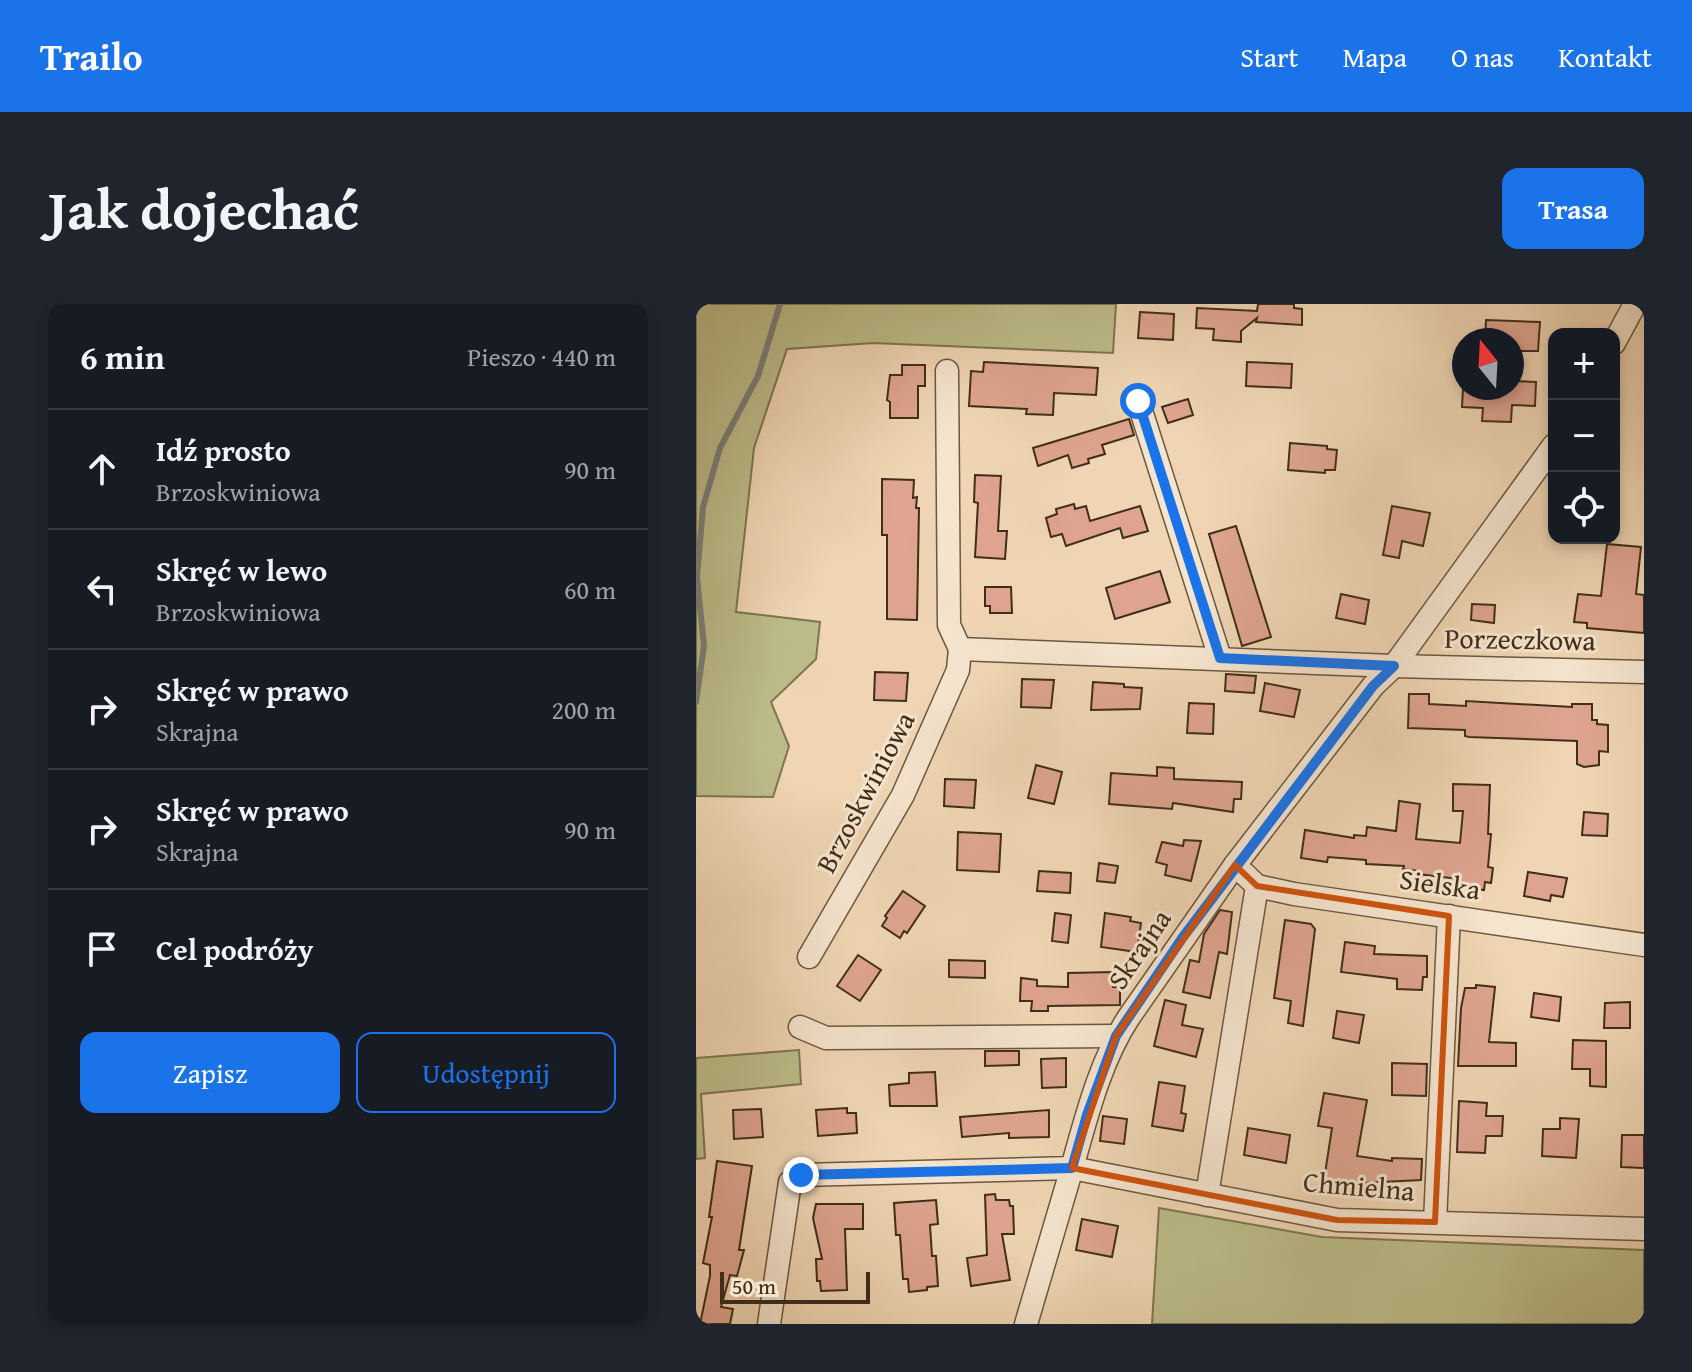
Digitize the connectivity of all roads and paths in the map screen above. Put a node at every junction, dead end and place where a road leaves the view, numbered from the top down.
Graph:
1 (1635, 304) edge
2 (1620, 332) edge
3 (947, 371) dead end
4 (1138, 401) dead end
5 (1548, 453) edge
6 (960, 649) junction
7 (1220, 658) junction
8 (1394, 666) junction
9 (1644, 672) edge
10 (1235, 865) junction
11 (1257, 886) junction
12 (1449, 916) junction
13 (1644, 945) edge
14 (809, 957) dead end
15 (800, 1027) dead end
16 (1116, 1036) junction
17 (1072, 1168) junction
18 (1207, 1195) junction
19 (1435, 1222) junction
20 (1644, 1229) edge
21 (769, 1324) edge
22 (1026, 1324) edge

1 - 2 street
3 - 6 street
4 - 7 street
5 - 8 street, Skrajna
6 - 7 street
6 - 14 street, Brzoskwiniowa
7 - 8 street
8 - 9 street, Porzeczkowa
8 - 10 street, Skrajna
10 - 11 street
10 - 16 street, Skrajna
11 - 12 street, Sielska
11 - 18 street
12 - 13 street, Sielska
12 - 19 street
15 - 16 street
16 - 17 street, Skrajna
17 - 18 street, Chmielna
17 - 21 street
17 - 22 street, Skrajna
18 - 19 street, Chmielna
19 - 20 street, Chmielna

